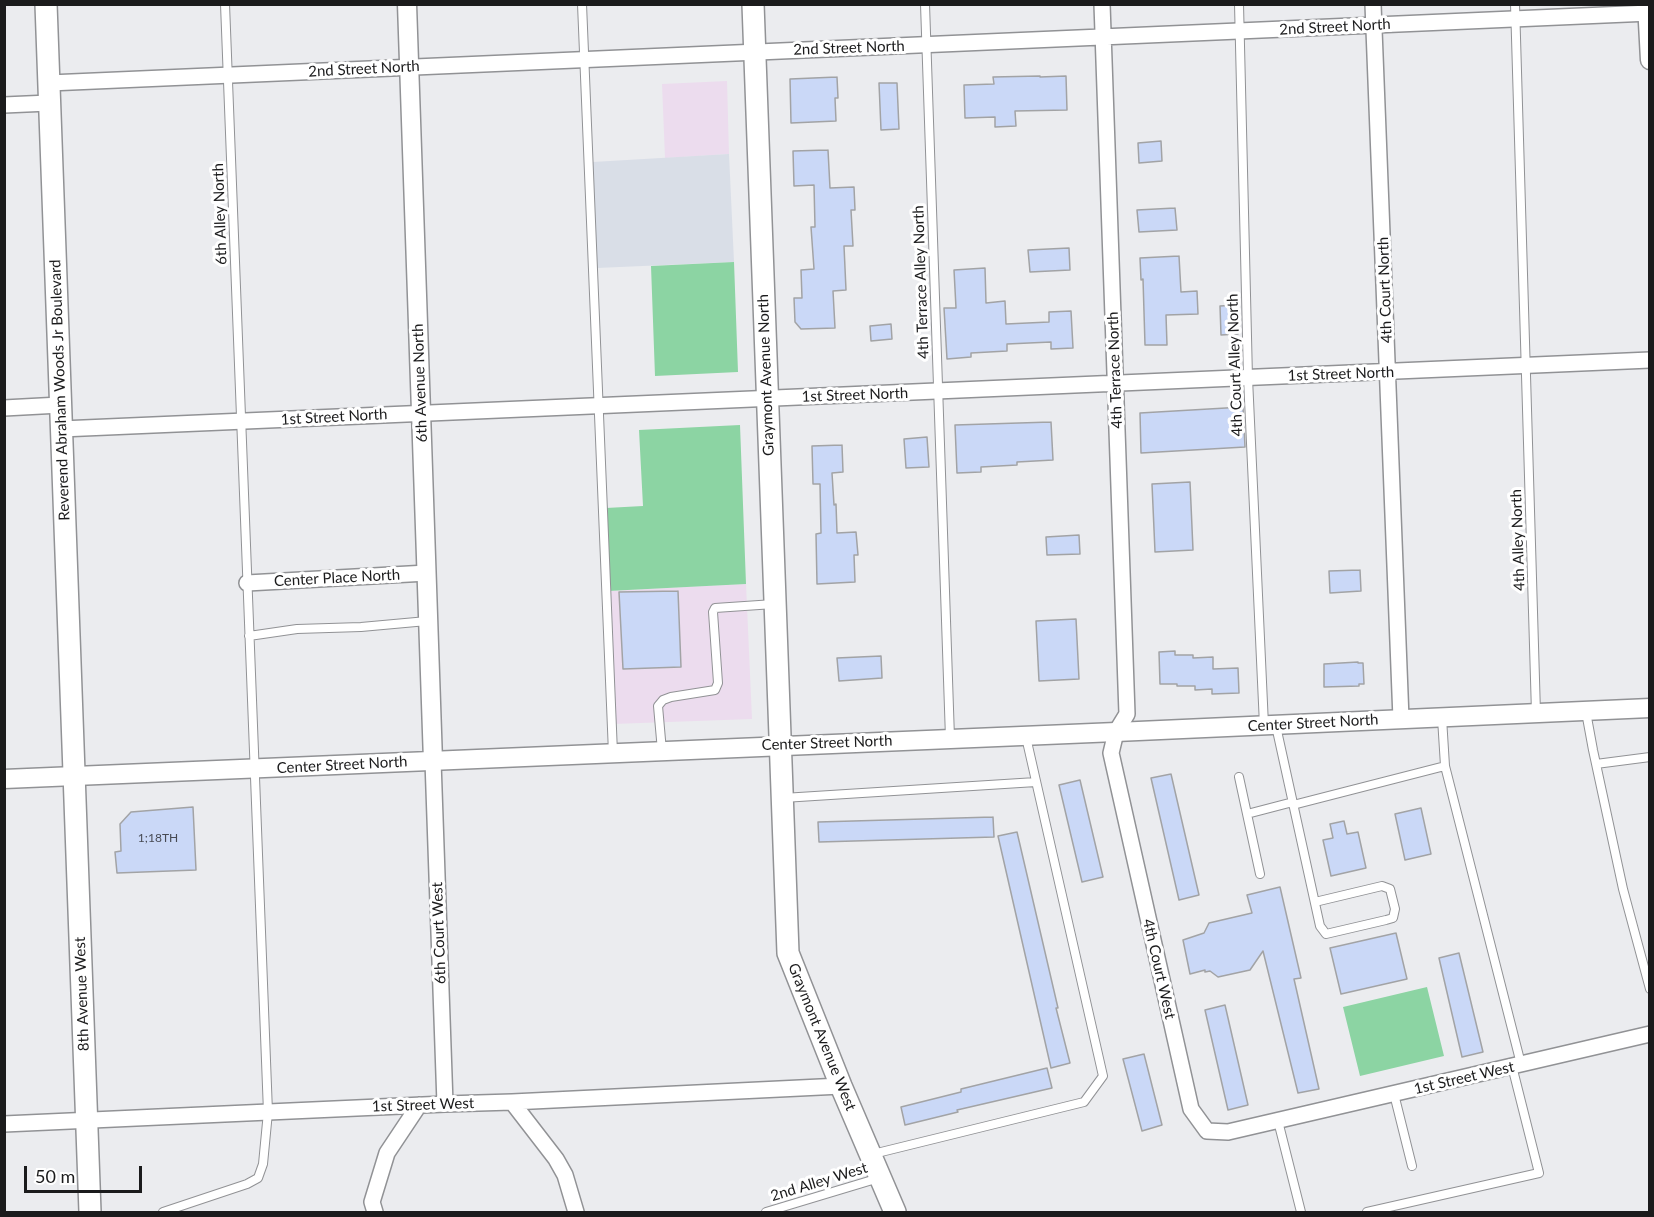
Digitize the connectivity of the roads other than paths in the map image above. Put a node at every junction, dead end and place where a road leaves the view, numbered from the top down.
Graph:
1 (46, 4) edge
2 (225, 4) edge
3 (407, 4) edge
4 (582, 4) edge
5 (753, 4) edge
6 (925, 4) edge
7 (1102, 4) edge
8 (1239, 4) edge
9 (1373, 4) edge
10 (1648, 10) edge
11 (1515, 12) edge
12 (1374, 25) junction
13 (1240, 31) junction
14 (1103, 37) junction
15 (926, 45) junction
16 (754, 52) junction
17 (584, 60) junction
18 (1650, 60) edge
19 (409, 67) junction
20 (228, 75) junction
21 (49, 93) junction
22 (4, 105) edge
23 (1650, 360) edge
24 (1526, 366) junction
25 (1389, 372) junction
26 (1248, 378) junction
27 (1115, 383) junction
28 (938, 391) junction
29 (767, 399) junction
30 (60, 405) junction
31 (599, 406) junction
32 (4, 408) edge
33 (421, 414) junction
34 (241, 422) junction
35 (62, 429) junction
36 (427, 573) junction
37 (247, 583) junction
38 (775, 604) junction
39 (428, 621) junction
40 (249, 636) junction
41 (1650, 708) edge
42 (1586, 711) junction
43 (1536, 713) junction
44 (1442, 717) junction
45 (1401, 719) junction
46 (1270, 725) junction
47 (1116, 732) junction
48 (1026, 735) junction
49 (950, 738) junction
50 (780, 745) junction
51 (662, 750) junction
52 (613, 753) junction
53 (1650, 757) edge
54 (433, 761) junction
55 (1596, 764) junction
56 (1445, 766) junction
57 (254, 769) junction
58 (74, 775) junction
59 (1239, 777) dead end
60 (4, 778) edge
61 (1036, 782) junction
62 (782, 798) junction
63 (1293, 804) junction
64 (1247, 814) junction
65 (1260, 874) dead end
66 (1315, 902) junction
67 (1650, 989) edge
68 (1650, 1034) edge
69 (1517, 1065) junction
70 (841, 1086) junction
71 (1394, 1094) junction
72 (512, 1102) junction
73 (445, 1104) junction
74 (419, 1105) junction
75 (268, 1112) junction
76 (87, 1120) junction
77 (1278, 1121) junction
78 (4, 1124) edge
79 (870, 1154) junction
80 (1412, 1166) dead end
81 (880, 1177) junction
82 (90, 1212) edge
83 (163, 1212) edge
84 (375, 1212) edge
85 (576, 1212) edge
86 (766, 1212) edge
87 (896, 1212) edge
88 (1301, 1212) edge
89 (1367, 1212) edge

1 - 21 main road, Reverend Abraham Woods Jr Boulevard
2 - 20 lane, 6th Alley North
3 - 19 street, 6th Avenue North
4 - 17 lane
5 - 16 main road, Graymont Avenue North
6 - 15 lane, 4th Terrace Alley North
7 - 14 street, 4th Terrace North
8 - 13 lane, 4th Court Alley North
9 - 12 street, 4th Court North
10 - 11 street, 2nd Street North
10 - 18 street
11 - 12 street, 2nd Street North
11 - 24 lane, 4th Alley North
12 - 13 street, 2nd Street North
12 - 25 street, 4th Court North
13 - 14 street, 2nd Street North
13 - 26 lane, 4th Court Alley North
14 - 15 street, 2nd Street North
14 - 27 street, 4th Terrace North
15 - 16 street, 2nd Street North
15 - 28 lane, 4th Terrace Alley North
16 - 17 street, 2nd Street North
16 - 29 main road, Graymont Avenue North
17 - 19 street, 2nd Street North
17 - 31 lane
19 - 20 street, 2nd Street North
19 - 33 street, 6th Avenue North
20 - 21 street, 2nd Street North
20 - 34 lane, 6th Alley North
21 - 22 street, 2nd Street North
21 - 30 main road, Reverend Abraham Woods Jr Boulevard
23 - 24 street, 1st Street North
24 - 25 street, 1st Street North
24 - 43 lane, 4th Alley North
25 - 26 street, 1st Street North
25 - 45 street, 4th Court North
26 - 27 street, 1st Street North
26 - 46 lane, 4th Court Alley North
27 - 28 street, 1st Street North
27 - 47 street, 4th Terrace North
28 - 29 street, 1st Street North
28 - 49 lane, 4th Terrace Alley North
29 - 31 street, 1st Street North
29 - 38 main road, Graymont Avenue North
30 - 32 street
30 - 35 main road, Reverend Abraham Woods Jr Boulevard
31 - 33 street, 1st Street North
31 - 52 lane
33 - 34 street, 1st Street North
33 - 36 street, 6th Avenue North
34 - 35 street, 1st Street North
34 - 37 lane, 6th Alley North
35 - 58 main road, Reverend Abraham Woods Jr Boulevard
36 - 37 street, Center Place North
36 - 39 street, 6th Avenue North
37 - 40 lane, 6th Alley North
38 - 50 main road, Graymont Avenue North
38 - 51 lane
39 - 40 lane
39 - 54 street, 6th Avenue North
40 - 57 lane, 6th Alley North
41 - 42 street, Center Street North
42 - 43 street, Center Street North
42 - 55 lane
43 - 44 street, Center Street North
44 - 45 street, Center Street North
44 - 56 lane
45 - 46 street, Center Street North
46 - 47 street, Center Street North
46 - 63 lane, 4th Court Alley North
47 - 48 street, Center Street North
47 - 77 street, 4th Court West
48 - 49 street, Center Street North
48 - 61 lane
49 - 50 street, Center Street North
50 - 51 street, Center Street North
50 - 62 main road, Graymont Avenue West
51 - 52 street, Center Street North
52 - 54 street, Center Street North
53 - 55 lane
54 - 57 street, Center Street North
54 - 73 street, 6th Court West
55 - 67 lane
56 - 63 lane
56 - 69 lane
57 - 58 street, Center Street North
57 - 75 lane, 6th Alley North
58 - 60 street, Center Street North
58 - 76 main road, 8th Avenue West
59 - 64 lane
61 - 62 lane
61 - 79 lane
62 - 70 main road, Graymont Avenue West
63 - 64 lane
63 - 66 lane, 4th Court Alley North
64 - 65 lane
66 - 66 lane, 4th Court Alley North
68 - 69 street, 1st Street West
69 - 71 street, 1st Street West
69 - 89 lane
70 - 72 street, 1st Street West
70 - 79 main road, Graymont Avenue West
71 - 77 street, 1st Street West
71 - 80 lane
72 - 73 street, 1st Street West
72 - 85 street
73 - 74 street, 1st Street West
74 - 75 street, 1st Street West
74 - 84 street
75 - 76 street, 1st Street West
75 - 83 lane, 6th Alley North
76 - 78 street, 1st Street West
76 - 82 main road, 8th Avenue West
77 - 88 lane
79 - 81 main road, Graymont Avenue West
81 - 86 lane, 2nd Alley West
81 - 87 main road, Graymont Avenue West

